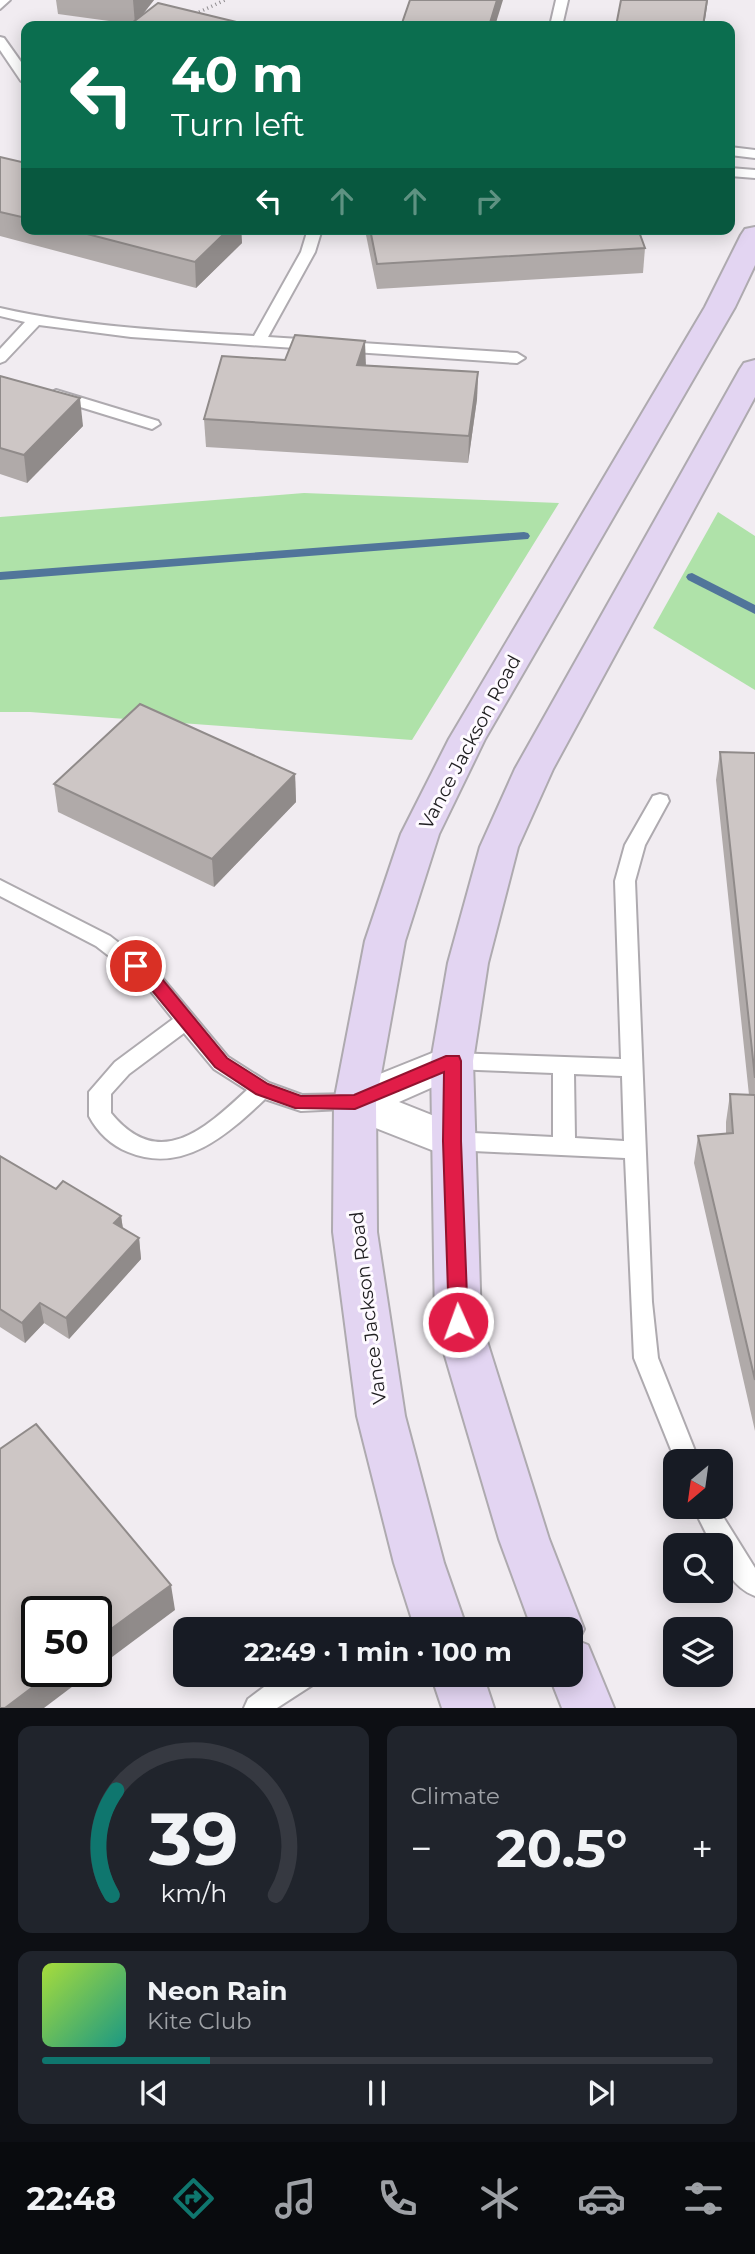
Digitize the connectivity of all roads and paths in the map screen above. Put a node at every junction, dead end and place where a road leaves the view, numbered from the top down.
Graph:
1 (4, 0) edge
2 (225, 0) edge
3 (562, 0) edge
4 (0, 5) edge
5 (192, 16) edge
6 (557, 21) edge
7 (0, 41) edge
8 (21, 71) edge
9 (735, 152) edge
10 (755, 154) edge
11 (735, 172) edge
12 (755, 174) edge
13 (313, 235) edge
14 (755, 235) edge
15 (0, 312) edge
16 (35, 320) junction
17 (259, 341) junction
18 (0, 358) edge
19 (517, 358) dead end
20 (755, 369) edge
21 (38, 390) edge
22 (152, 424) dead end
23 (660, 801) dead end
24 (0, 887) edge
25 (185, 1021) junction
26 (452, 1061) junction
27 (563, 1065) junction
28 (632, 1068) junction
29 (262, 1089) junction
30 (355, 1102) junction
31 (452, 1141) junction
32 (564, 1147) junction
33 (635, 1150) junction
34 (682, 1449) edge
35 (710, 1519) edge
36 (755, 1584) edge
37 (436, 1617) edge
38 (553, 1617) edge
39 (284, 1687) edge
40 (461, 1687) edge
41 (580, 1687) edge
42 (257, 1708) edge
43 (468, 1708) edge
44 (588, 1708) edge

1 - 4 lane
2 - 5 path
3 - 6 lane
7 - 8 lane
9 - 10 lane
11 - 12 lane
13 - 17 lane
14 - 30 main road, Vance Jackson Road
15 - 16 lane
16 - 17 lane
16 - 18 lane
17 - 19 lane
20 - 26 main road
21 - 22 lane
23 - 28 lane
24 - 25 lane
25 - 29 lane
25 - 29 lane
26 - 27 lane
26 - 30 street
26 - 31 main road
27 - 28 lane
27 - 32 lane
28 - 33 lane
29 - 30 lane
30 - 31 street
30 - 37 main road, Vance Jackson Road
31 - 32 lane
31 - 38 main road
32 - 33 lane
33 - 34 lane
35 - 36 lane
39 - 42 lane
40 - 43 main road
41 - 44 main road

